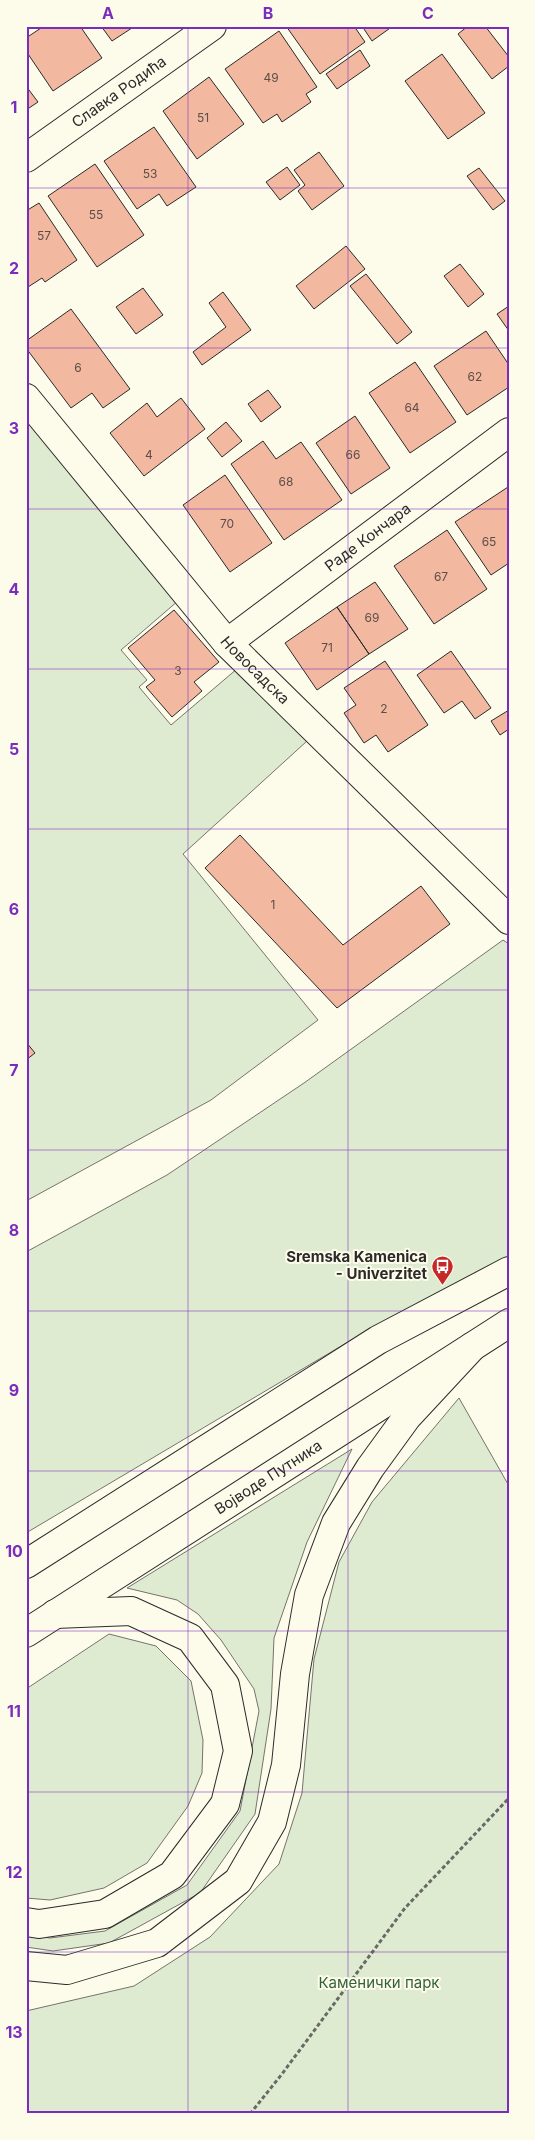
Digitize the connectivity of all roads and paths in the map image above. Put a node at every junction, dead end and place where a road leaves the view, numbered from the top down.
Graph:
1 (212, 26) edge
2 (26, 158) edge
3 (26, 398) edge
4 (509, 432) edge
5 (227, 642) junction
6 (509, 920) edge
7 (509, 1270) edge
8 (509, 1323) edge
9 (472, 1346) junction
10 (26, 1564) edge
11 (54, 1614) junction
12 (26, 1633) edge
13 (509, 1798) edge
14 (26, 1922) edge
15 (26, 1966) edge
16 (250, 2114) edge

1 - 2 main road, Славка Родића
3 - 5 main road, Новосадска
4 - 5 main road, Раде Кончара
5 - 6 main road, Новосадска
7 - 10 main road
8 - 9 main road, Војводе Путника
9 - 11 main road, Војводе Путника
9 - 15 main road
11 - 12 main road, Војводе Путника
11 - 14 main road
13 - 16 path

